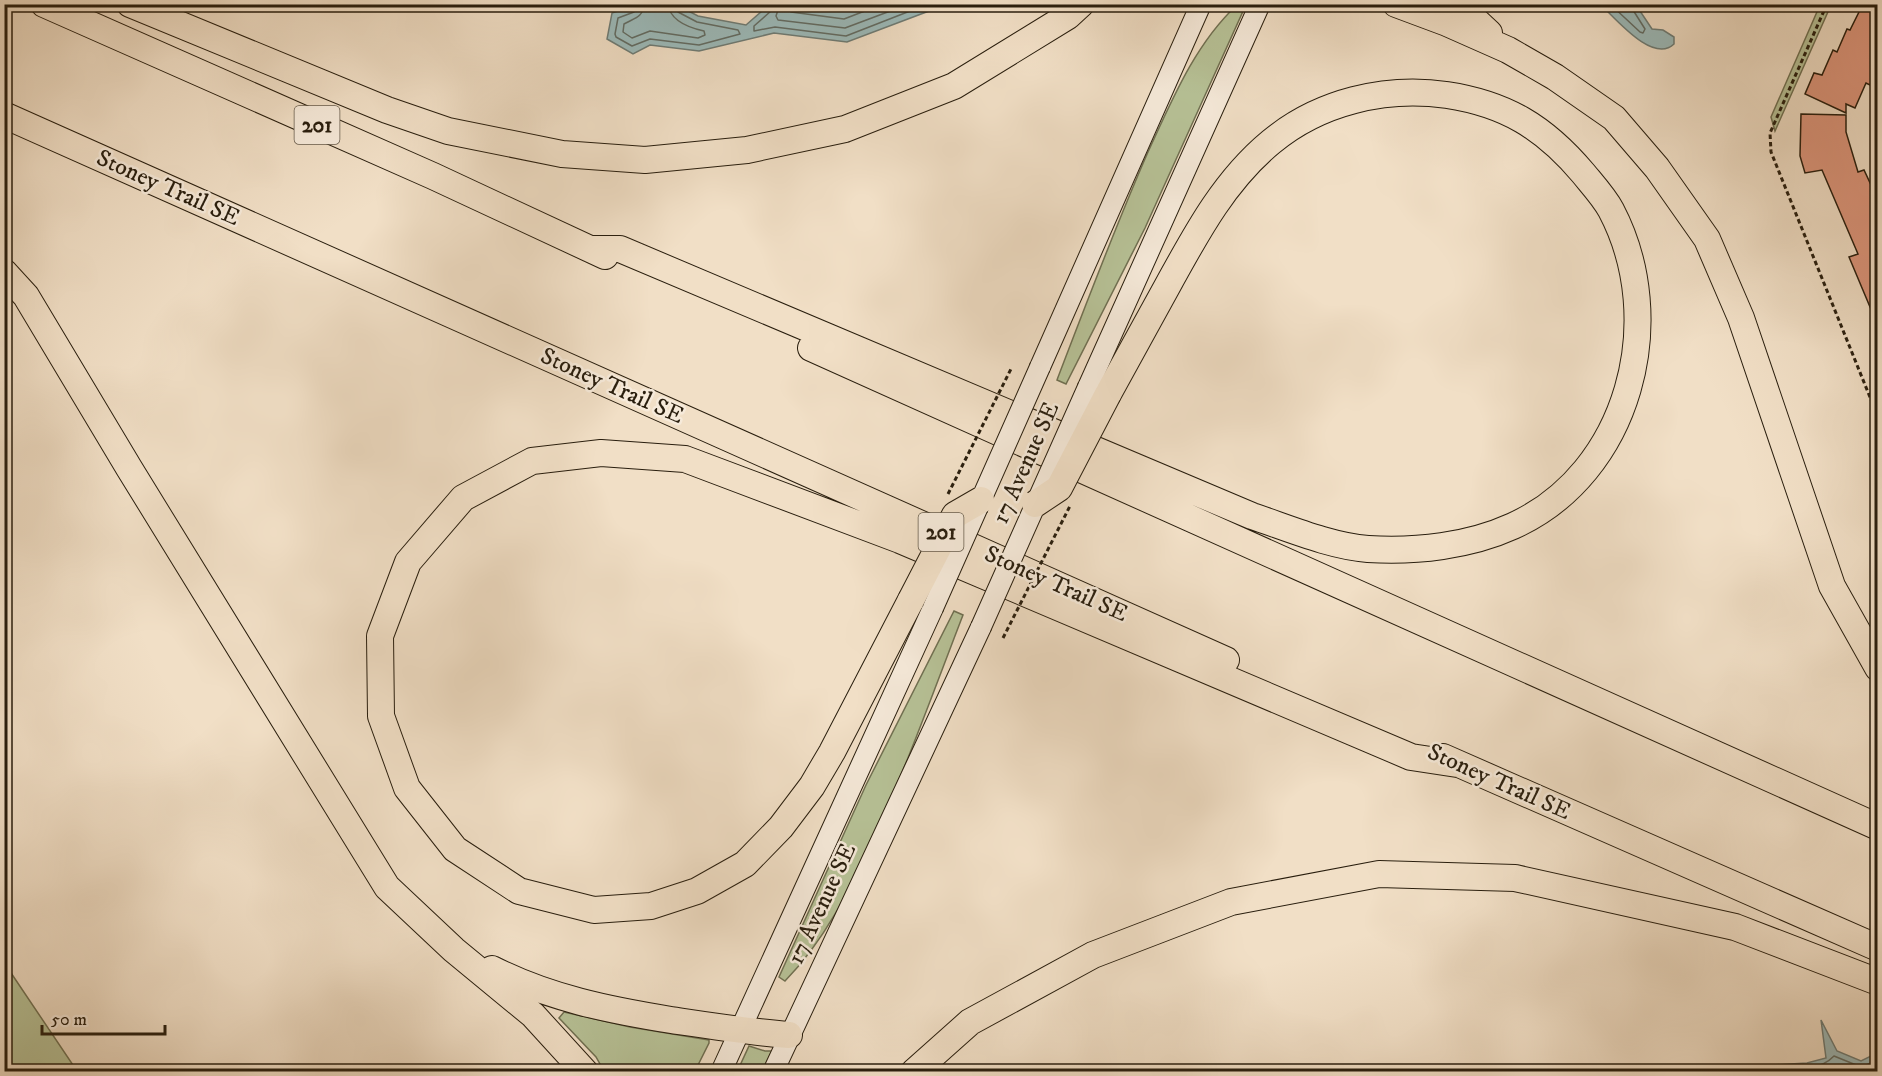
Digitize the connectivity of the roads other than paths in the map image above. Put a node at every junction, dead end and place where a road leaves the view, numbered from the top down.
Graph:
1 (44, 4) edge
2 (130, 4) edge
3 (1081, 4) edge
4 (1201, 4) edge
5 (1260, 4) edge
6 (1396, 4) edge
7 (1458, 4) edge
8 (1508, 50) junction
9 (4, 115) edge
10 (590, 249) junction
11 (4, 272) edge
12 (1098, 390) junction
13 (981, 500) joint
14 (1035, 504) joint
15 (922, 604) junction
16 (1878, 668) edge
17 (1457, 764) junction
18 (1878, 827) edge
19 (1878, 948) edge
20 (454, 950) junction
21 (1878, 981) edge
22 (739, 1031) junction
23 (789, 1035) junction
24 (585, 1071) edge
25 (721, 1071) edge
26 (773, 1071) edge
27 (914, 1071) edge

1 - 10 highway, 201
2 - 3 highway
4 - 13 main road, 17 Avenue SE, bridge
5 - 12 main road, 17 Avenue SE
6 - 8 highway
7 - 8 highway
8 - 16 highway
9 - 17 highway, Stoney Trail SE / 201
10 - 12 highway
10 - 18 highway, 201
11 - 20 highway
12 - 14 highway, bridge
13 - 15 highway, bridge
14 - 23 main road, 17 Avenue SE, bridge
15 - 17 highway
15 - 22 main road, 17 Avenue SE
17 - 19 highway, Stoney Trail SE / 201
20 - 22 highway
20 - 24 highway
21 - 27 highway
22 - 23 highway
22 - 25 main road, 17 Avenue SE
23 - 26 main road, 17 Avenue SE

